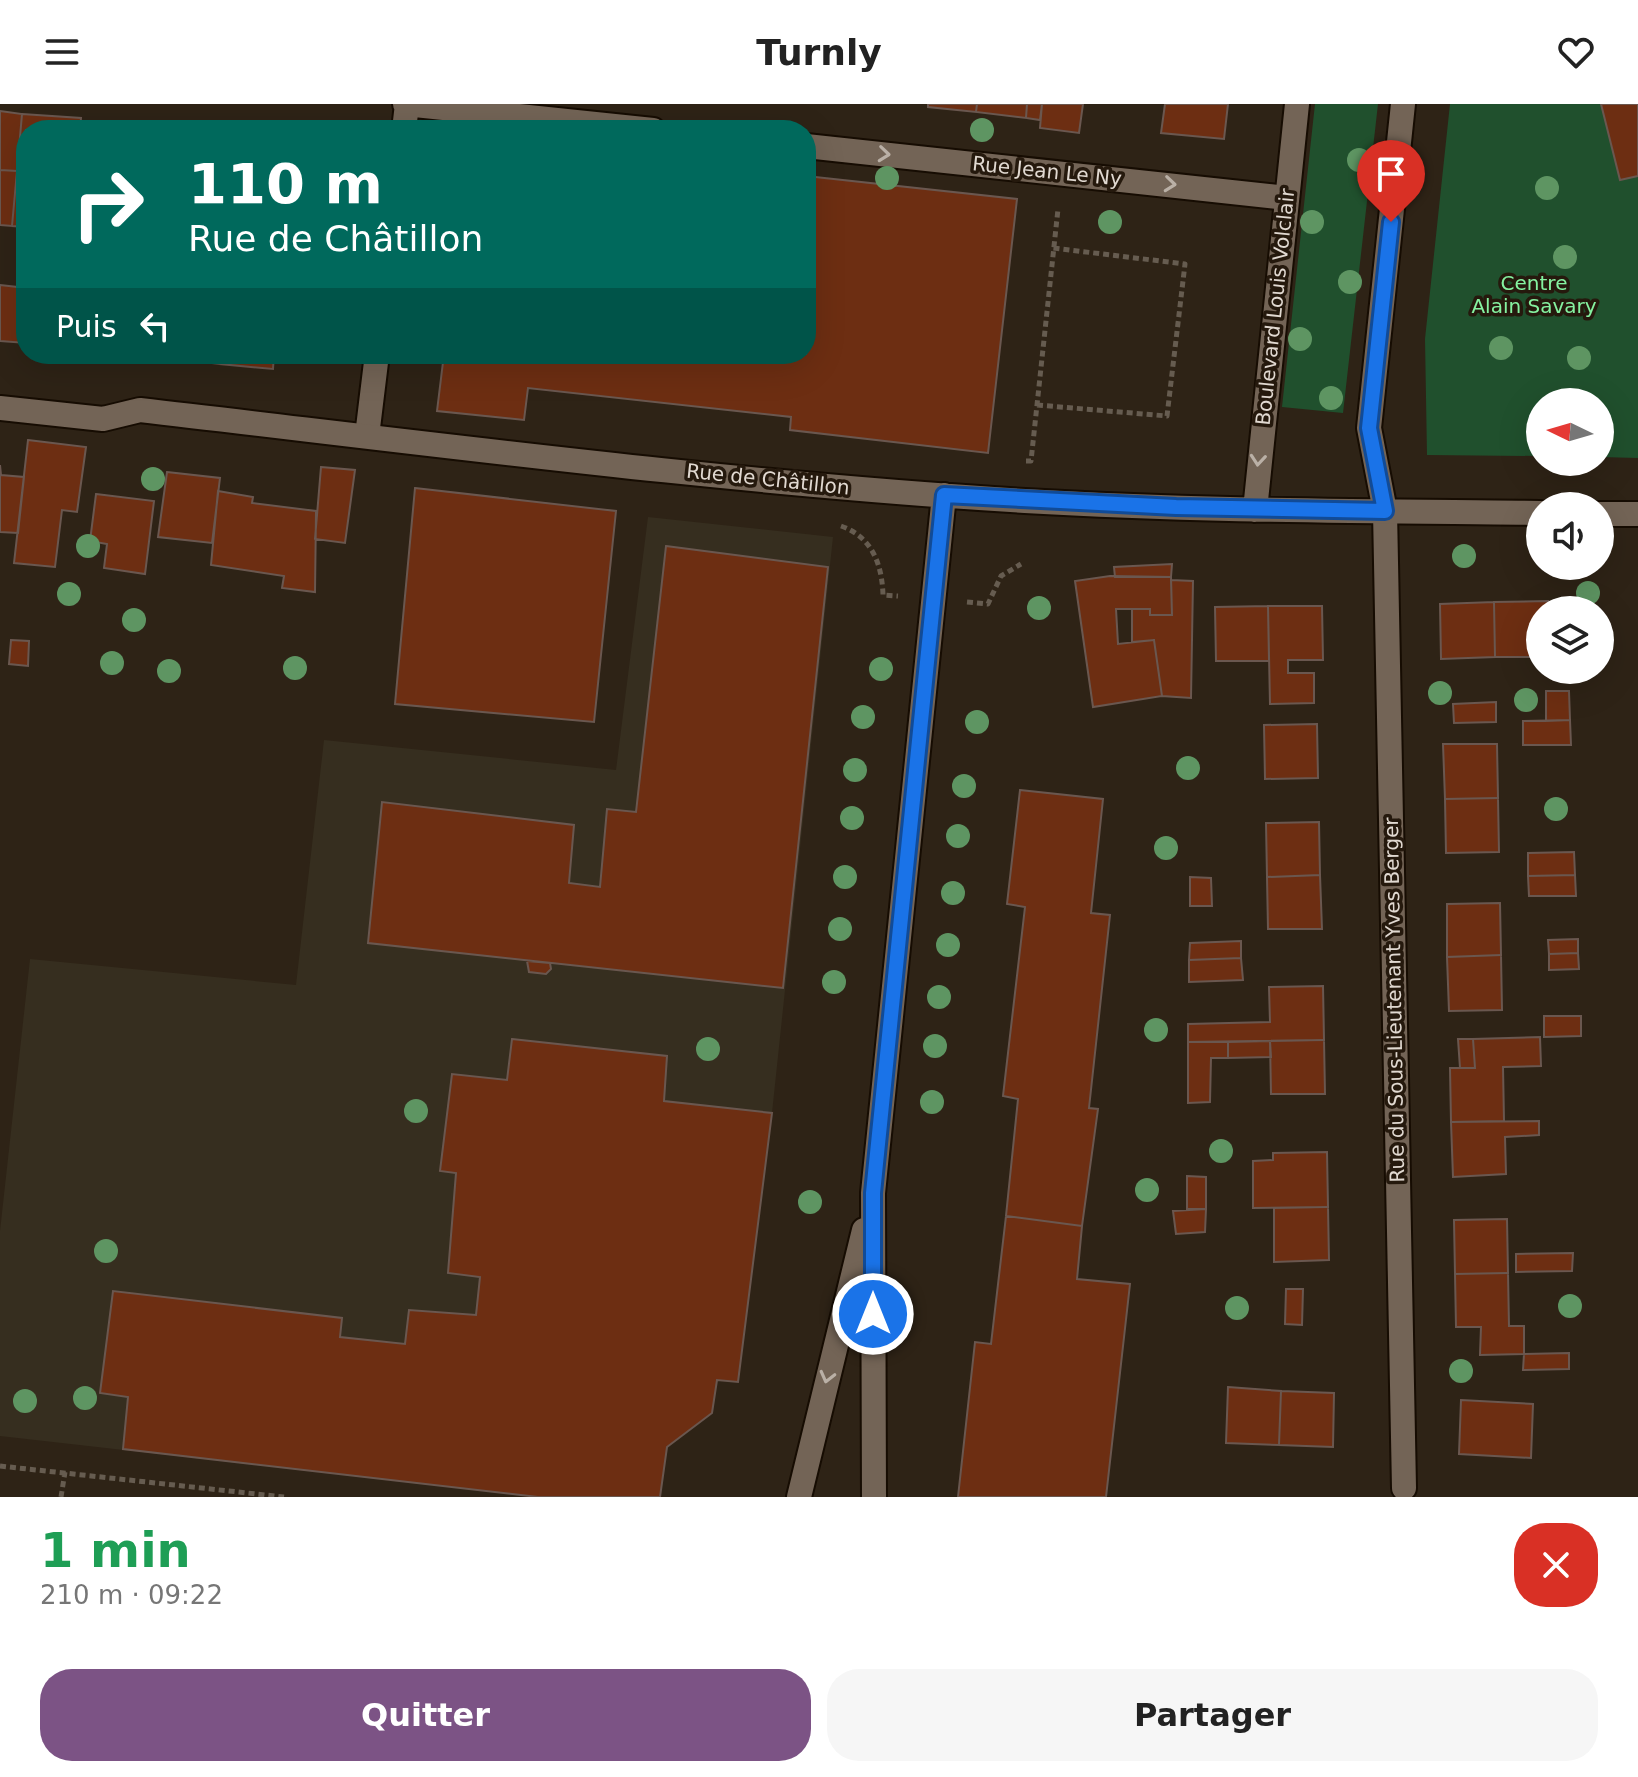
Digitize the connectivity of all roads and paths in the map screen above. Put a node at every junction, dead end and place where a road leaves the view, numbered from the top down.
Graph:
1 (406, 104) edge
2 (1297, 104) edge
3 (1403, 104) edge
4 (558, 120) edge
5 (816, 147) edge
6 (1062, 173) junction
7 (1287, 198) junction
8 (1053, 248) junction
9 (376, 364) edge
10 (1037, 405) junction
11 (0, 408) edge
12 (367, 436) junction
13 (1031, 461) dead end
14 (944, 495) junction
15 (1255, 510) junction
16 (1385, 511) junction
17 (1526, 513) edge
18 (1614, 514) edge
19 (1638, 514) edge
20 (873, 1193) junction
21 (0, 1466) edge
22 (65, 1472) junction
23 (1404, 1488) dead end
24 (61, 1497) edge
25 (284, 1497) edge
26 (799, 1497) edge
27 (874, 1497) edge

1 - 4 street
2 - 7 street, Boulevard Louis Volclair
3 - 16 street
5 -> 6 street, Rue Jean Le Ny
6 -> 7 street, Rue Jean Le Ny
6 - 8 path
7 -> 15 street, Boulevard Louis Volclair
8 - 10 path
8 - 10 path
9 - 12 street
10 - 13 path
11 - 12 street, Rue de Châtillon
12 - 14 street, Rue de Châtillon
14 - 15 street, Rue de Châtillon
14 - 20 street
15 - 16 street, Rue de Châtillon
16 - 17 street, Rue de Châtillon
16 - 23 street, Rue du Sous-Lieutenant Yves Berger
18 - 19 street
20 -> 26 street
20 - 27 street
21 - 22 path
22 - 24 path
22 - 25 path

